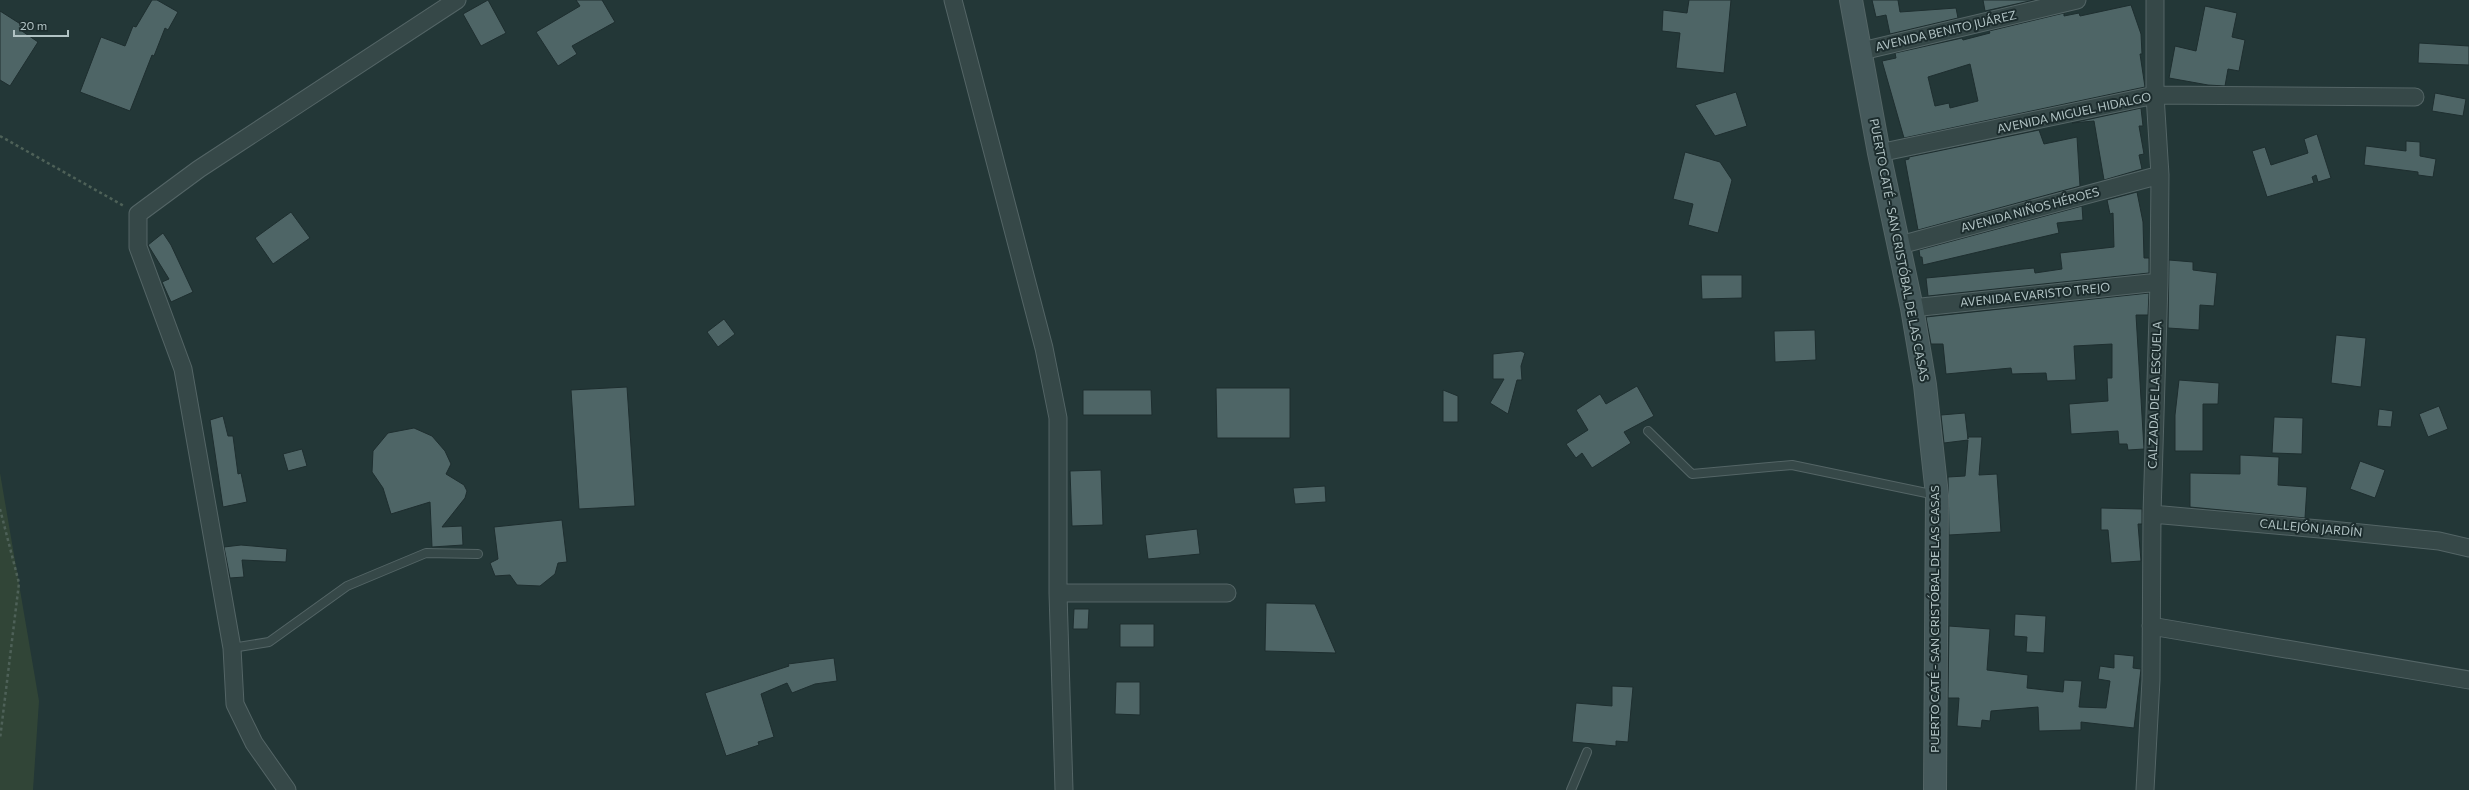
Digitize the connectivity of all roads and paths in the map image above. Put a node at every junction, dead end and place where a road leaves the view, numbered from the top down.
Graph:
1 (456, 0) edge
2 (953, 0) edge
3 (1851, 0) edge
4 (2077, 0) edge
5 (2155, 0) edge
6 (1862, 51) junction
7 (2156, 95) junction
8 (2415, 97) dead end
9 (0, 136) edge
10 (1879, 154) junction
11 (2160, 175) junction
12 (138, 214) junction
13 (1900, 245) junction
14 (2159, 282) junction
15 (1912, 308) junction
16 (1648, 431) dead end
17 (1937, 495) junction
18 (0, 509) edge
19 (2152, 514) junction
20 (2469, 548) edge
21 (478, 554) dead end
22 (1227, 593) dead end
23 (1058, 594) junction
24 (2151, 626) junction
25 (232, 648) junction
26 (2469, 680) edge
27 (0, 739) edge
28 (1587, 752) dead end
29 (287, 790) edge
30 (1064, 790) edge
31 (1571, 790) edge
32 (1935, 790) edge
33 (2145, 790) edge

1 - 12 street
2 - 23 street
3 - 6 main road, PUERTO CATÉ - SAN CRISTÓBAL DE LAS CASAS
4 - 6 street, AVENIDA BENITO JUÁREZ
5 - 7 street, CALZADA DE LA ESCUELA
6 - 10 main road, PUERTO CATÉ - SAN CRISTÓBAL DE LAS CASAS
7 - 8 street, AVENIDA MIGUEL HIDALGO
7 - 10 street, AVENIDA MIGUEL HIDALGO
7 - 11 street, CALZADA DE LA ESCUELA
9 - 12 path
10 - 13 main road, PUERTO CATÉ - SAN CRISTÓBAL DE LAS CASAS
11 - 13 street, AVENIDA NIÑOS HÉROES
11 - 14 street, CALZADA DE LA ESCUELA
12 - 25 street
13 - 15 main road, PUERTO CATÉ - SAN CRISTÓBAL DE LAS CASAS
14 - 15 street, AVENIDA EVARISTO TREJO
14 - 19 street, CALZADA DE LA ESCUELA
15 - 17 main road, PUERTO CATÉ - SAN CRISTÓBAL DE LAS CASAS
16 - 17 lane
17 - 32 main road, PUERTO CATÉ - SAN CRISTÓBAL DE LAS CASAS
18 - 27 path
19 - 20 street, CALLEJÓN JARDÍN
19 - 24 street, CALZADA DE LA ESCUELA
21 - 25 lane
22 - 23 street
23 - 30 street
24 - 26 street
24 - 33 street, CALZADA DE LA ESCUELA
25 - 29 street
28 - 31 lane

